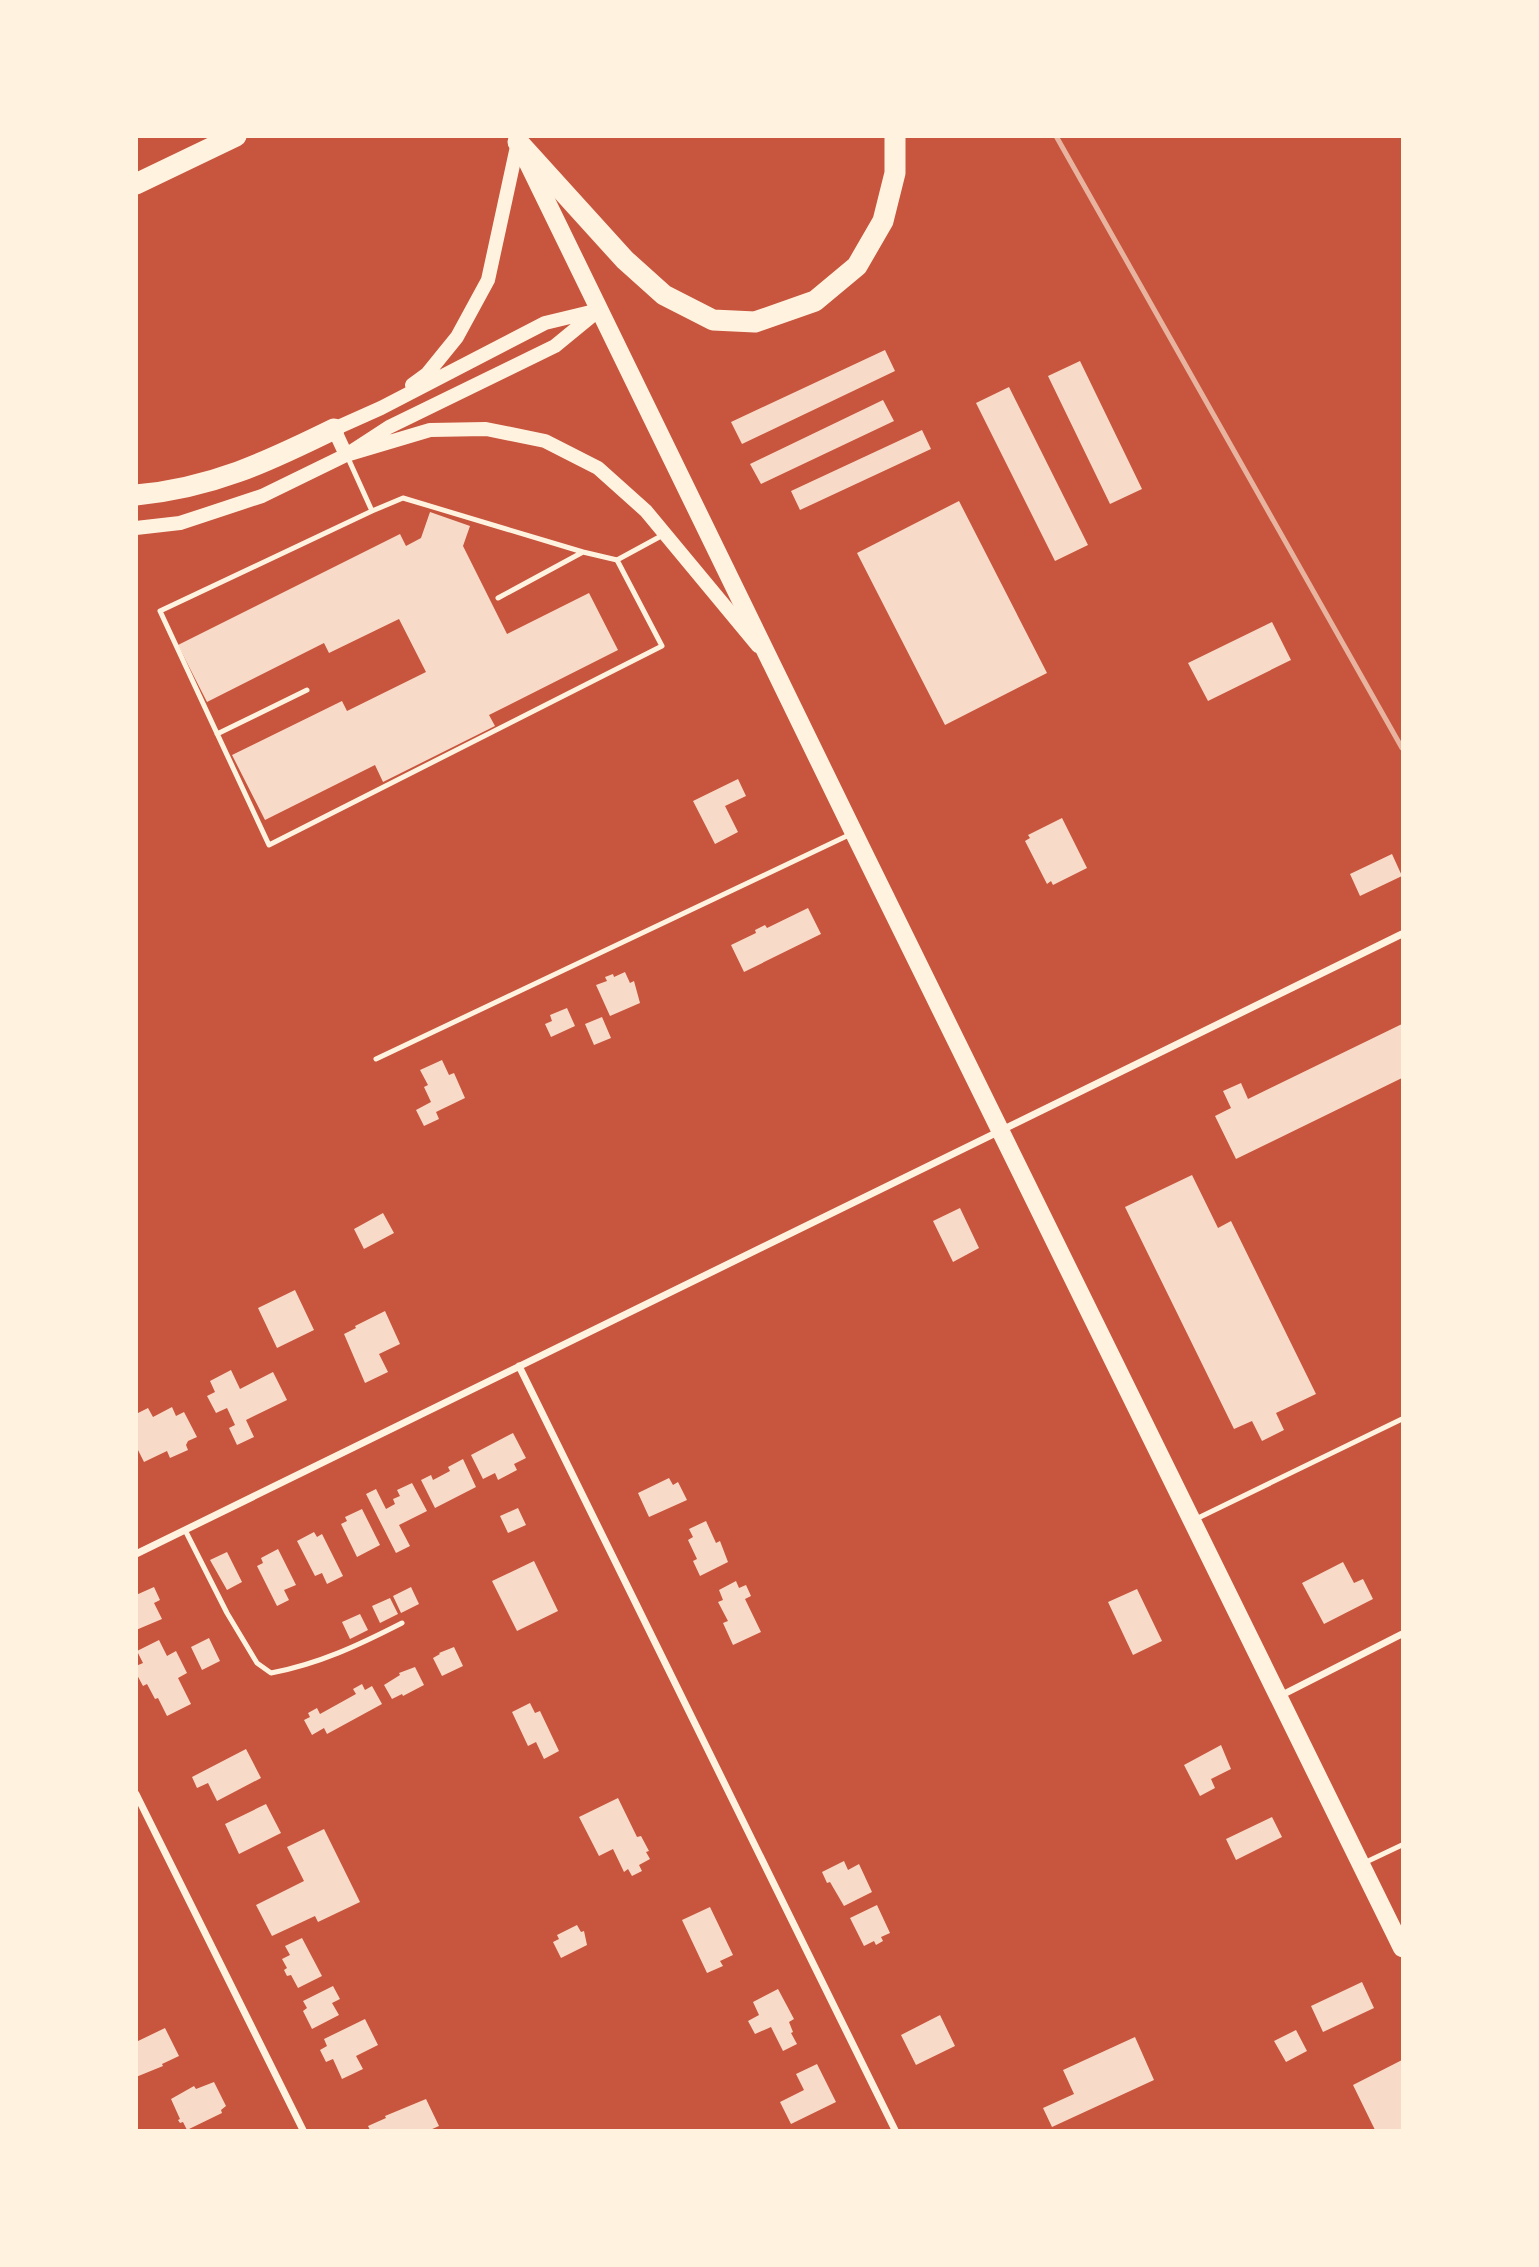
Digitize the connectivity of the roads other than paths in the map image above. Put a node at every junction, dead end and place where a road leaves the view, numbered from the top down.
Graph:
1 (236, 136) edge
2 (895, 136) edge
3 (516, 139) edge
4 (136, 184) edge
5 (599, 310) junction
6 (381, 408) junction
7 (334, 429) junction
8 (346, 455) junction
9 (136, 495) edge
10 (373, 511) junction
11 (136, 528) edge
12 (665, 534) junction
13 (583, 552) junction
14 (617, 560) junction
15 (498, 598) dead end
16 (770, 661) junction
17 (307, 690) dead end
18 (217, 734) junction
19 (854, 833) junction
20 (1402, 934) edge
21 (376, 1059) dead end
22 (1002, 1131) junction
23 (519, 1366) junction
24 (1402, 1419) edge
25 (1193, 1521) junction
26 (185, 1530) junction
27 (136, 1554) edge
28 (402, 1623) dead end
29 (1402, 1634) edge
30 (1280, 1696) junction
31 (136, 1794) edge
32 (1402, 1845) edge
33 (1362, 1864) junction
34 (1402, 1948) edge
35 (303, 2130) edge
36 (895, 2130) edge

1 - 4 highway
2 - 3 highway
3 - 5 main road
3 - 6 main road
5 - 6 main road
5 - 8 main road
5 - 16 main road
6 - 7 main road
7 - 8 main road
7 - 9 highway
8 - 10 lane
8 - 11 main road
8 - 12 main road
10 - 13 lane
10 - 18 lane
12 - 14 lane
12 - 16 main road
13 - 14 lane
13 - 15 lane
14 - 18 lane
16 - 19 main road
17 - 18 lane
19 - 21 lane
19 - 22 main road
20 - 22 street
22 - 23 street
22 - 25 main road
23 - 26 street
23 - 36 street
24 - 25 lane
25 - 30 main road
26 - 27 street
26 - 28 lane
29 - 30 street
30 - 33 main road
31 - 35 street
32 - 33 lane
33 - 34 main road

